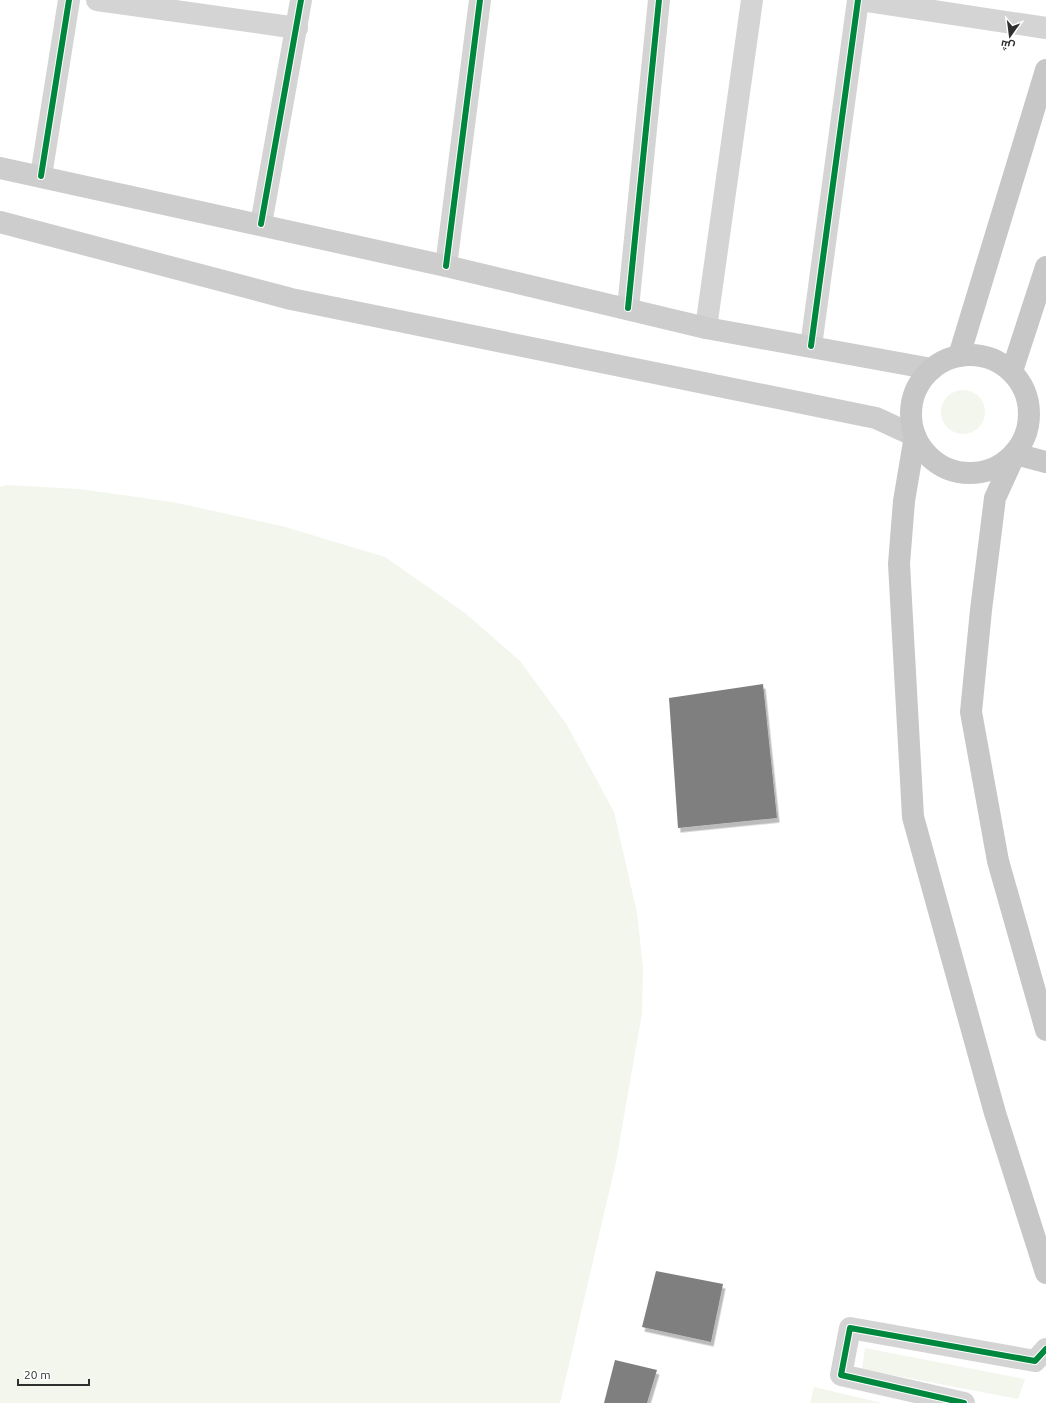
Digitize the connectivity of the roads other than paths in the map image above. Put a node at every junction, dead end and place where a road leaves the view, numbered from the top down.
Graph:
1 (69, 0) edge
2 (98, 0) edge
3 (301, 0) edge
4 (480, 0) edge
5 (659, 0) edge
6 (752, 0) edge
7 (860, 0) edge
8 (297, 28) junction
9 (1046, 28) edge
10 (1046, 70) edge
11 (0, 168) edge
12 (41, 176) junction
13 (0, 222) edge
14 (261, 224) junction
15 (446, 266) junction
16 (1046, 266) edge
17 (628, 308) junction
18 (706, 328) junction
19 (811, 346) junction
20 (959, 356) junction
21 (932, 369) junction
22 (1012, 372) junction
23 (1037, 401) edge
24 (915, 436) junction
25 (1014, 454) junction
26 (1046, 462) edge
27 (1046, 1030) edge
28 (1046, 1273) edge
29 (1046, 1349) edge
30 (964, 1403) edge

1 - 12 street
2 - 8 street
3 - 8 street
4 - 15 street
5 - 17 street
6 - 18 street
7 - 9 street
7 - 19 street
8 - 14 street
10 - 20 main road
11 - 12 main road
12 - 14 main road
13 - 24 main road
14 - 15 main road
15 - 17 main road
16 - 22 main road
17 - 18 main road
18 - 19 main road
19 - 21 main road
20 - 21 main road
20 - 22 main road
21 - 24 main road
22 - 23 main road
23 - 25 main road
24 - 25 main road
24 - 28 main road
25 - 26 main road
25 - 27 main road
29 - 30 street

